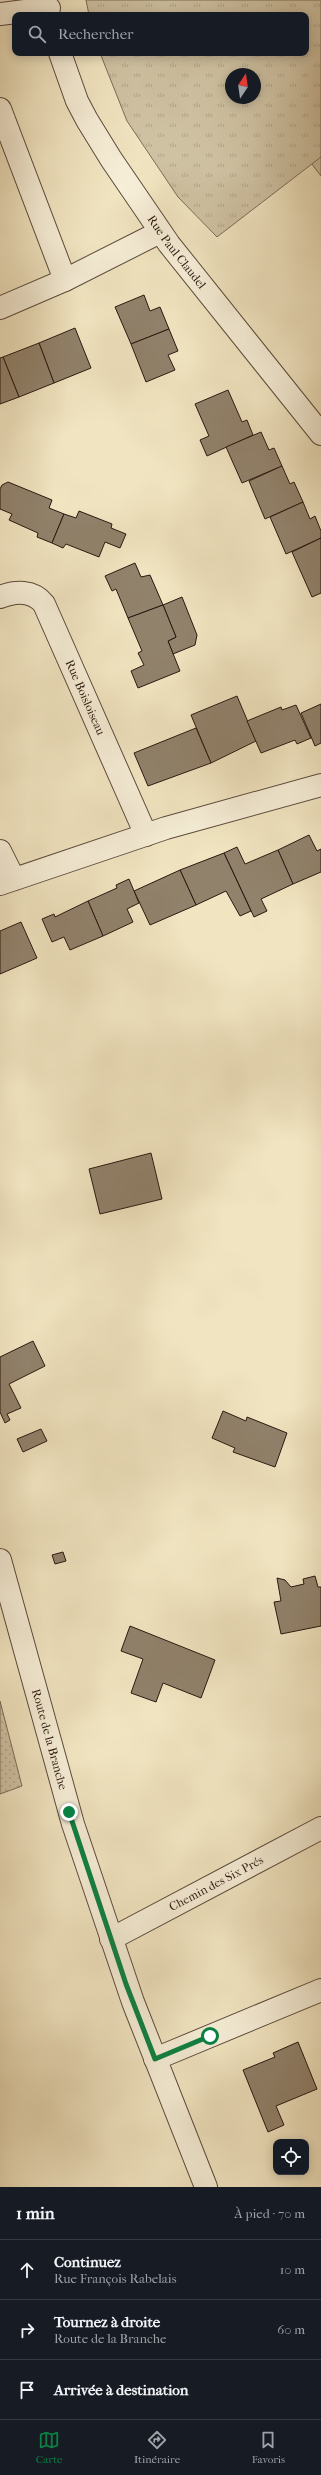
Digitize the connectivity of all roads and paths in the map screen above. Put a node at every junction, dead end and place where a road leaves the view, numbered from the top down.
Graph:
1 (49, 8) edge
2 (16, 12) edge
3 (12, 13) edge
4 (0, 14) edge
5 (61, 56) edge
6 (0, 110) edge
7 (160, 232) junction
8 (65, 280) junction
9 (0, 308) edge
10 (321, 434) edge
11 (0, 597) edge
12 (321, 785) edge
13 (146, 835) junction
14 (0, 851) edge
15 (7, 882) edge
16 (0, 1560) edge
17 (321, 1828) edge
18 (111, 1938) junction
19 (321, 1990) edge
20 (155, 2059) junction
21 (206, 2187) edge

1 - 2 street
3 - 4 street
5 - 7 street, Rue Paul Claudel
6 - 8 street
7 - 8 street
7 - 10 street, Rue Paul Claudel
8 - 9 street
11 - 13 street, Rue Boisloiseau
12 - 13 street
13 - 15 street
14 - 15 street
16 - 18 street, Route de la Branche
17 - 18 street, Chemin des Six Prés
18 - 20 street, Route de la Branche
19 - 20 street
20 - 21 street, Route de la Branche

